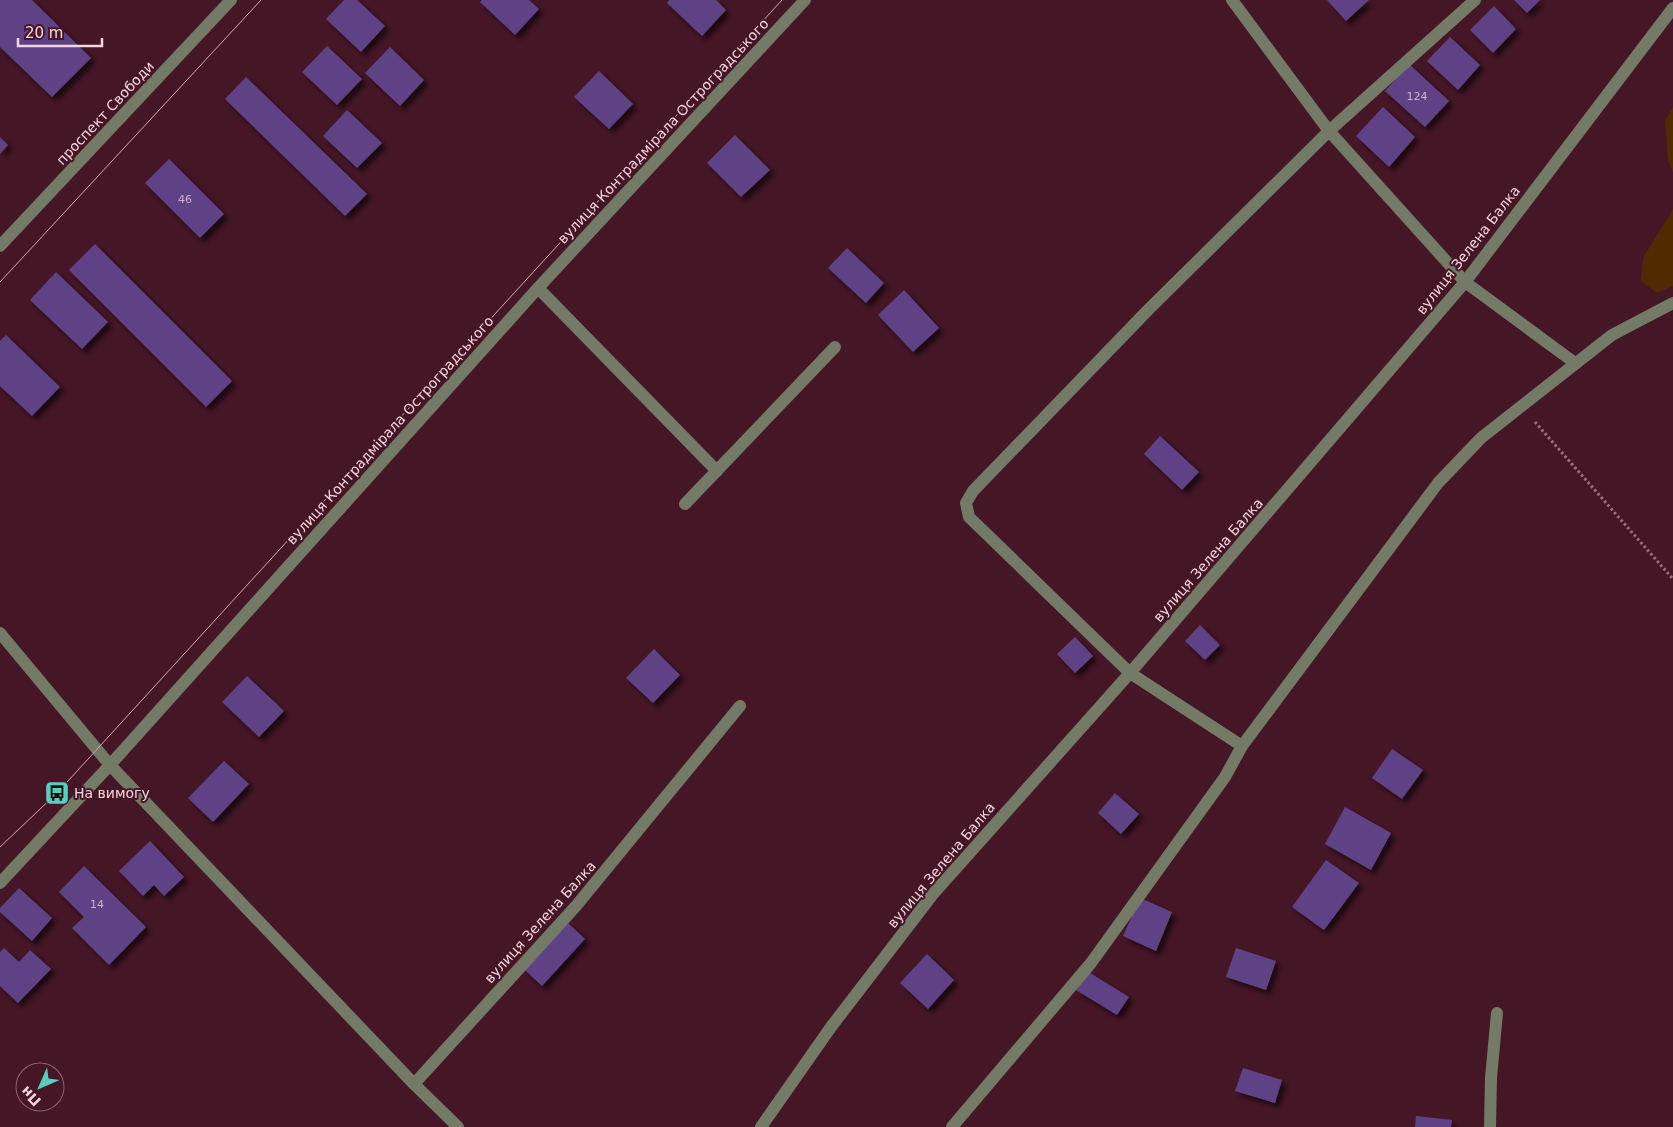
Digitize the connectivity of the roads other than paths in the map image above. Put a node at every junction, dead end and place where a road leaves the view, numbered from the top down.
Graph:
1 (231, 0) edge
2 (805, 0) edge
3 (1232, 0) edge
4 (1475, 0) edge
5 (1673, 8) edge
6 (1329, 131) junction
7 (0, 246) edge
8 (1465, 282) junction
9 (538, 288) junction
10 (1673, 303) edge
11 (834, 347) dead end
12 (1575, 363) junction
13 (717, 471) junction
14 (685, 504) dead end
15 (0, 633) edge
16 (1130, 673) junction
17 (740, 706) dead end
18 (1242, 746) junction
19 (110, 765) junction
20 (0, 883) edge
21 (1497, 1013) dead end
22 (414, 1084) junction
23 (458, 1127) edge
24 (761, 1127) edge
25 (952, 1127) edge
26 (1490, 1127) edge

1 - 7 street, проспект Свободи
2 - 9 street, вулиця Контрадмірала Остроградського
3 - 6 street
4 - 6 street
5 - 8 street, вулиця Зелена Балка
6 - 8 street
6 - 16 street
8 - 12 street
8 - 16 street, вулиця Зелена Балка
9 - 13 street
9 - 19 street, вулиця Контрадмірала Остроградського
10 - 12 street
11 - 13 street
12 - 18 street
13 - 14 street
15 - 19 street
16 - 18 street
16 - 24 street, вулиця Зелена Балка
17 - 22 street, вулиця Зелена Балка
18 - 25 street
19 - 20 street, вулиця Контрадмірала Остроградського
19 - 22 street
21 - 26 street
22 - 23 street

